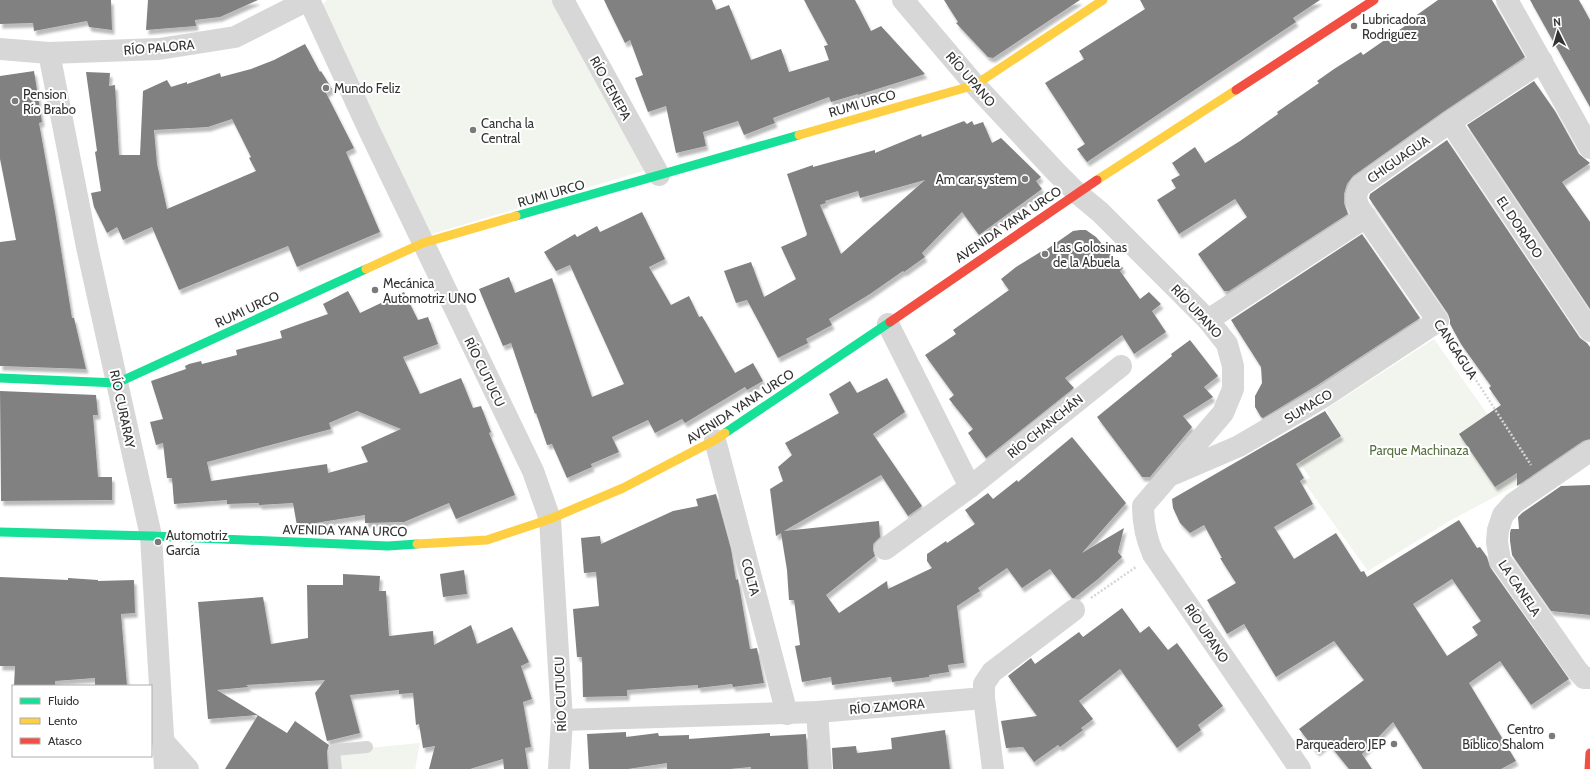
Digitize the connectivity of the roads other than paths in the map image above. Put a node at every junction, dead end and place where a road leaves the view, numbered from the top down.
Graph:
1 (309, 0) edge
2 (563, 0) edge
3 (903, 0) edge
4 (1102, 0) edge
5 (1374, 0) edge
6 (1507, 0) edge
7 (0, 50) edge
8 (49, 53) junction
9 (1542, 61) junction
10 (975, 84) junction
11 (1450, 122) junction
12 (1590, 148) edge
13 (659, 175) junction
14 (1077, 193) junction
15 (1366, 217) junction
16 (423, 243) junction
17 (1208, 320) junction
18 (1438, 321) joint
19 (888, 324) junction
20 (1590, 331) edge
21 (1121, 366) dead end
22 (0, 378) edge
23 (117, 383) junction
24 (715, 440) junction
25 (1590, 451) edge
26 (1170, 476) junction
27 (970, 487) junction
28 (550, 519) junction
29 (0, 532) edge
30 (150, 536) junction
31 (885, 550) dead end
32 (1074, 610) road end
33 (1590, 678) edge
34 (984, 698) junction
35 (817, 712) junction
36 (787, 714) junction
37 (562, 720) junction
38 (163, 741) junction
39 (367, 747) dead end
40 (1590, 753) edge
41 (165, 769) edge
42 (188, 769) edge
43 (336, 769) edge
44 (558, 769) edge
45 (821, 769) edge
46 (993, 769) edge
47 (1300, 769) edge
48 (1589, 769) edge

1 - 8 street, RÍO PALORA
1 - 16 street, RÍO CUTUCU
2 - 13 street, RÍO CENEPA
3 - 10 street, RÍO UPANO
4 - 10 street, RUMI URCO
5 - 14 street, AVENIDA YANA URCO
6 - 9 street
7 - 8 street, RÍO PALORA
8 - 23 street, RÍO CURARAY
9 - 11 street, CHIGUAGUA
9 - 12 street
10 - 13 street, RUMI URCO
10 - 14 street, RÍO UPANO
11 - 15 street, CHIGUAGUA
11 - 20 street, EL DORADO
13 - 16 street, RUMI URCO
14 - 17 street, RÍO UPANO
14 - 19 street, AVENIDA YANA URCO
15 - 17 street
15 - 18 street, CANGAGUA
16 - 23 street, RUMI URCO
16 - 28 street, RÍO CUTUCU
17 - 26 street, RÍO UPANO
18 - 26 street, SUMACO
19 - 24 street, AVENIDA YANA URCO
19 - 27 street
21 - 27 street, RÍO CHANCHÁN
22 - 23 street, RUMI URCO
23 - 30 street, RÍO CURARAY
24 - 28 street, AVENIDA YANA URCO
24 - 36 street, COLTA
25 - 33 street, LA CANELA
26 - 47 street, RÍO UPANO
27 - 31 street, RÍO CHANCHÁN
28 - 30 street, AVENIDA YANA URCO
28 - 37 street, RÍO CUTUCU
29 - 30 street, AVENIDA YANA URCO
30 - 38 street, RÍO CURARAY
32 - 34 street
34 - 35 street, RÍO ZAMORA
34 - 46 street
35 - 36 street, RÍO ZAMORA
35 - 45 street
36 - 37 street, RÍO ZAMORA
37 - 44 street, RÍO CUTUCU
38 - 41 street, RÍO CURARAY
38 - 42 street
39 - 43 lane
40 - 48 street

